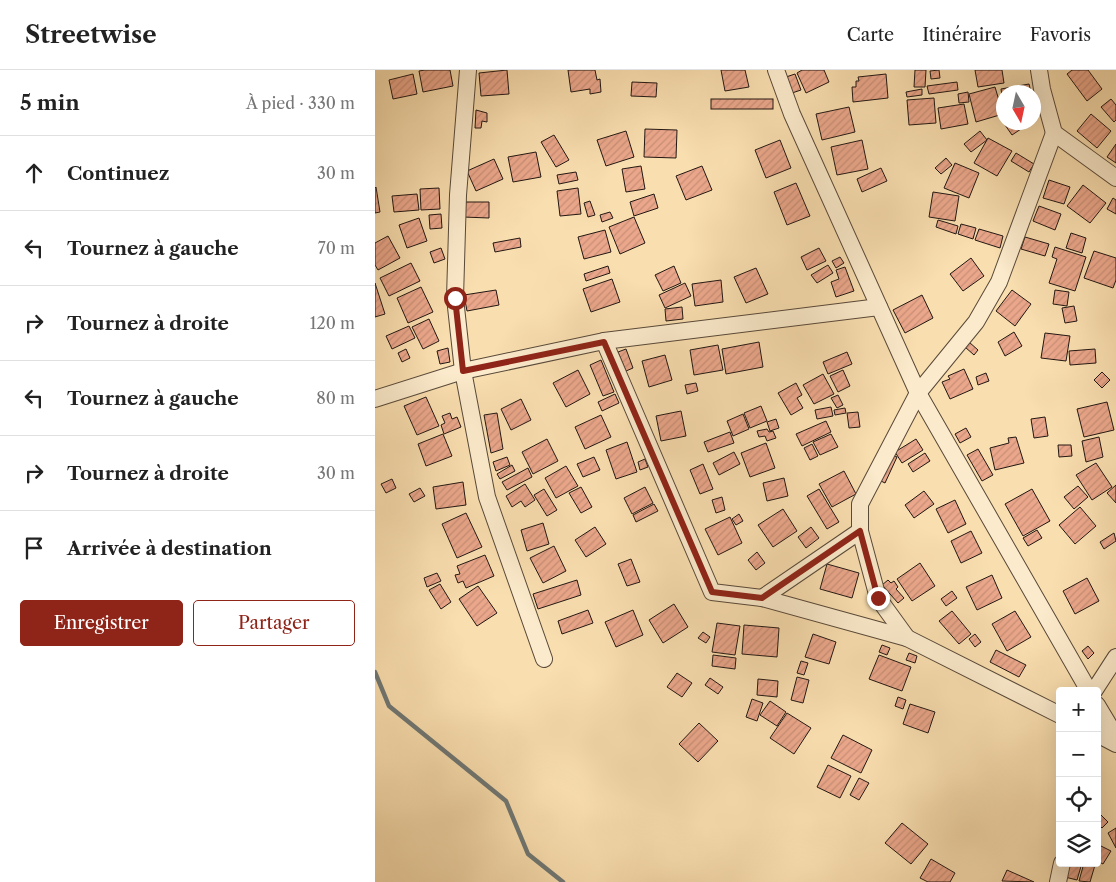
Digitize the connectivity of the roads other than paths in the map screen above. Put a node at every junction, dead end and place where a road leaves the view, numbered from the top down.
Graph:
1 (468, 70) edge
2 (776, 70) edge
3 (1039, 70) edge
4 (1054, 132) junction
5 (1116, 178) edge
6 (879, 307) junction
7 (604, 342) junction
8 (463, 371) junction
9 (918, 393) junction
10 (375, 399) edge
11 (860, 531) junction
12 (762, 598) junction
13 (907, 638) junction
14 (1116, 657) edge
15 (544, 659) dead end
16 (1087, 687) edge
17 (1096, 687) edge
18 (1101, 712) edge
19 (1056, 713) edge
20 (1101, 736) edge
21 (1116, 738) edge
22 (1116, 744) edge
23 (1061, 867) edge
24 (1058, 882) edge

1 - 8 street
2 - 6 street
3 - 4 street
4 - 5 street
4 - 9 street
6 - 7 street
6 - 9 street
7 - 8 street
7 - 12 street
8 - 10 street
8 - 15 street
9 - 11 street
9 - 16 street
11 - 12 street
11 - 13 street
12 - 13 street
13 - 19 street
14 - 17 street
18 - 21 street
20 - 22 street
23 - 24 street

